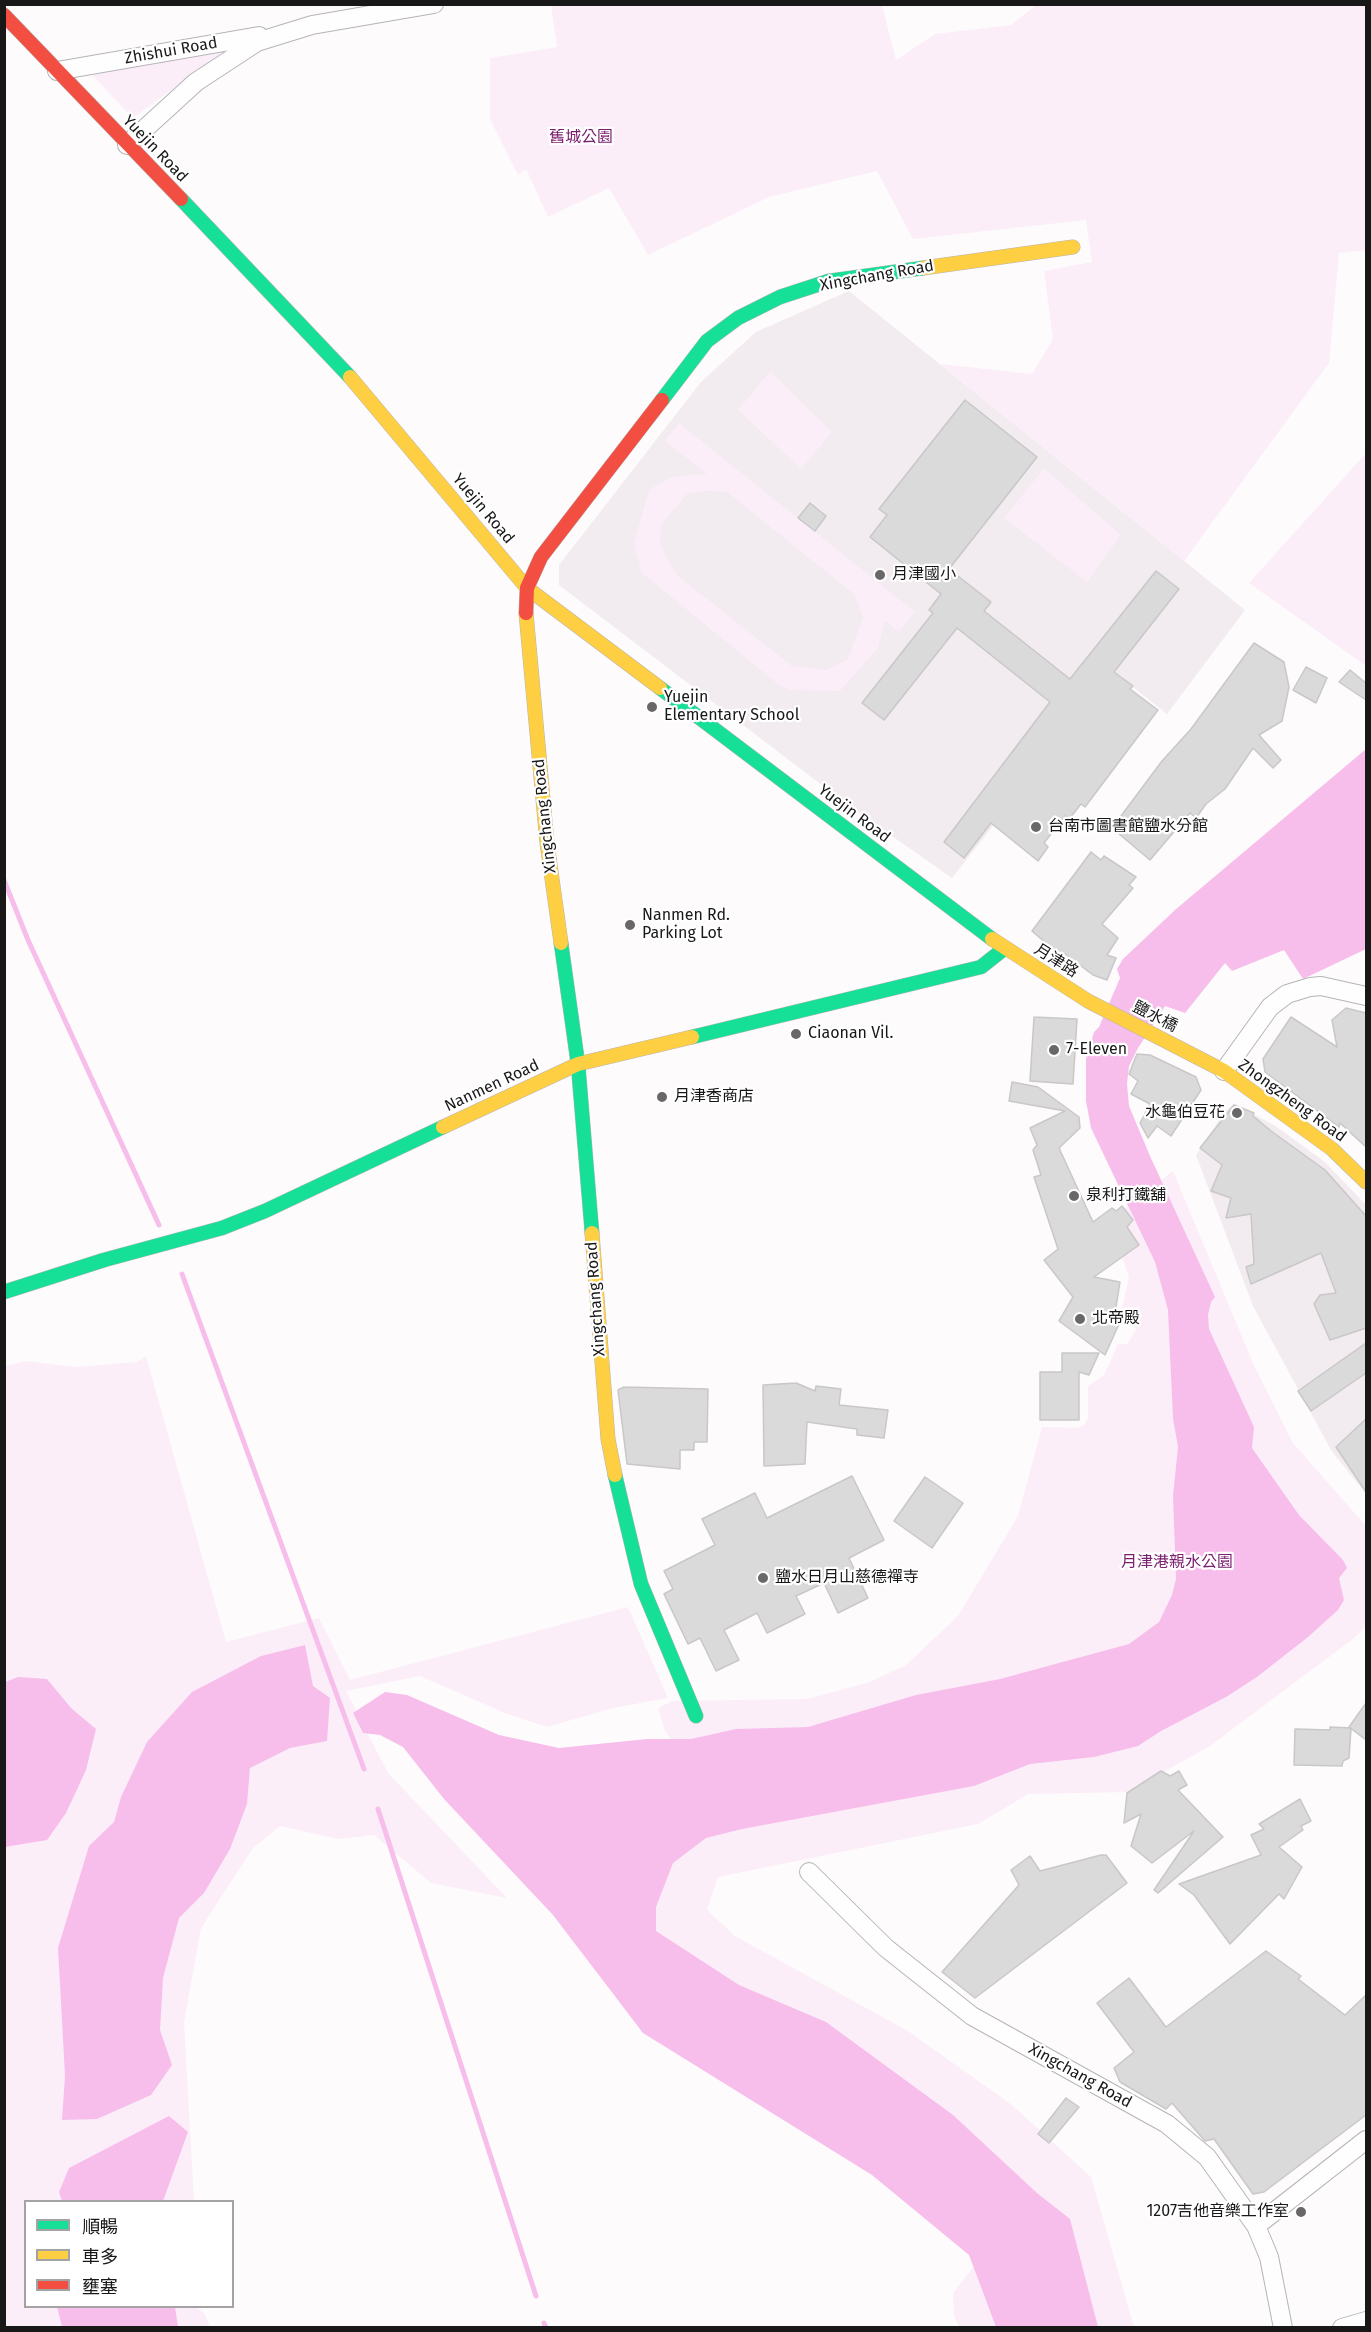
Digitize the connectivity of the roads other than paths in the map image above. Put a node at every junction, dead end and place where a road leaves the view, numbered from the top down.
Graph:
1 (434, 4) edge
2 (4, 15) edge
3 (285, 32) junction
4 (57, 71) junction
5 (127, 145) junction
6 (1073, 247) dead end
7 (527, 588) junction
8 (1005, 948) junction
9 (1366, 996) edge
10 (1088, 1001) joint
11 (578, 1064) junction
12 (1224, 1071) junction
13 (1366, 1182) edge
14 (4, 1292) edge
15 (696, 1716) dead end
16 (809, 1872) dead end
17 (1366, 2140) edge
18 (1256, 2226) junction
19 (1366, 2321) edge
20 (1283, 2328) edge
21 (1342, 2328) edge

1 - 3 street, Zhishui Road
2 - 4 street, Yuejin Road
3 - 4 street, Zhishui Road
3 - 5 street, Zhishui Road
4 - 5 street, Yuejin Road
5 - 7 street, Yuejin Road
6 - 7 street, Xingchang Road
7 - 8 street, Yuejin Road
7 - 11 street, Xingchang Road
8 - 10 street, 月津路
8 - 11 street, Nanmen Road
9 - 12 street
10 - 12 street, 鹽水橋
11 - 14 street, Nanmen Road
11 - 15 street, Xingchang Road
12 - 13 street, Zhongzheng Road
16 - 18 street, Xingchang Road
17 - 18 street
18 - 20 street, Xingchang Road
19 - 21 street

